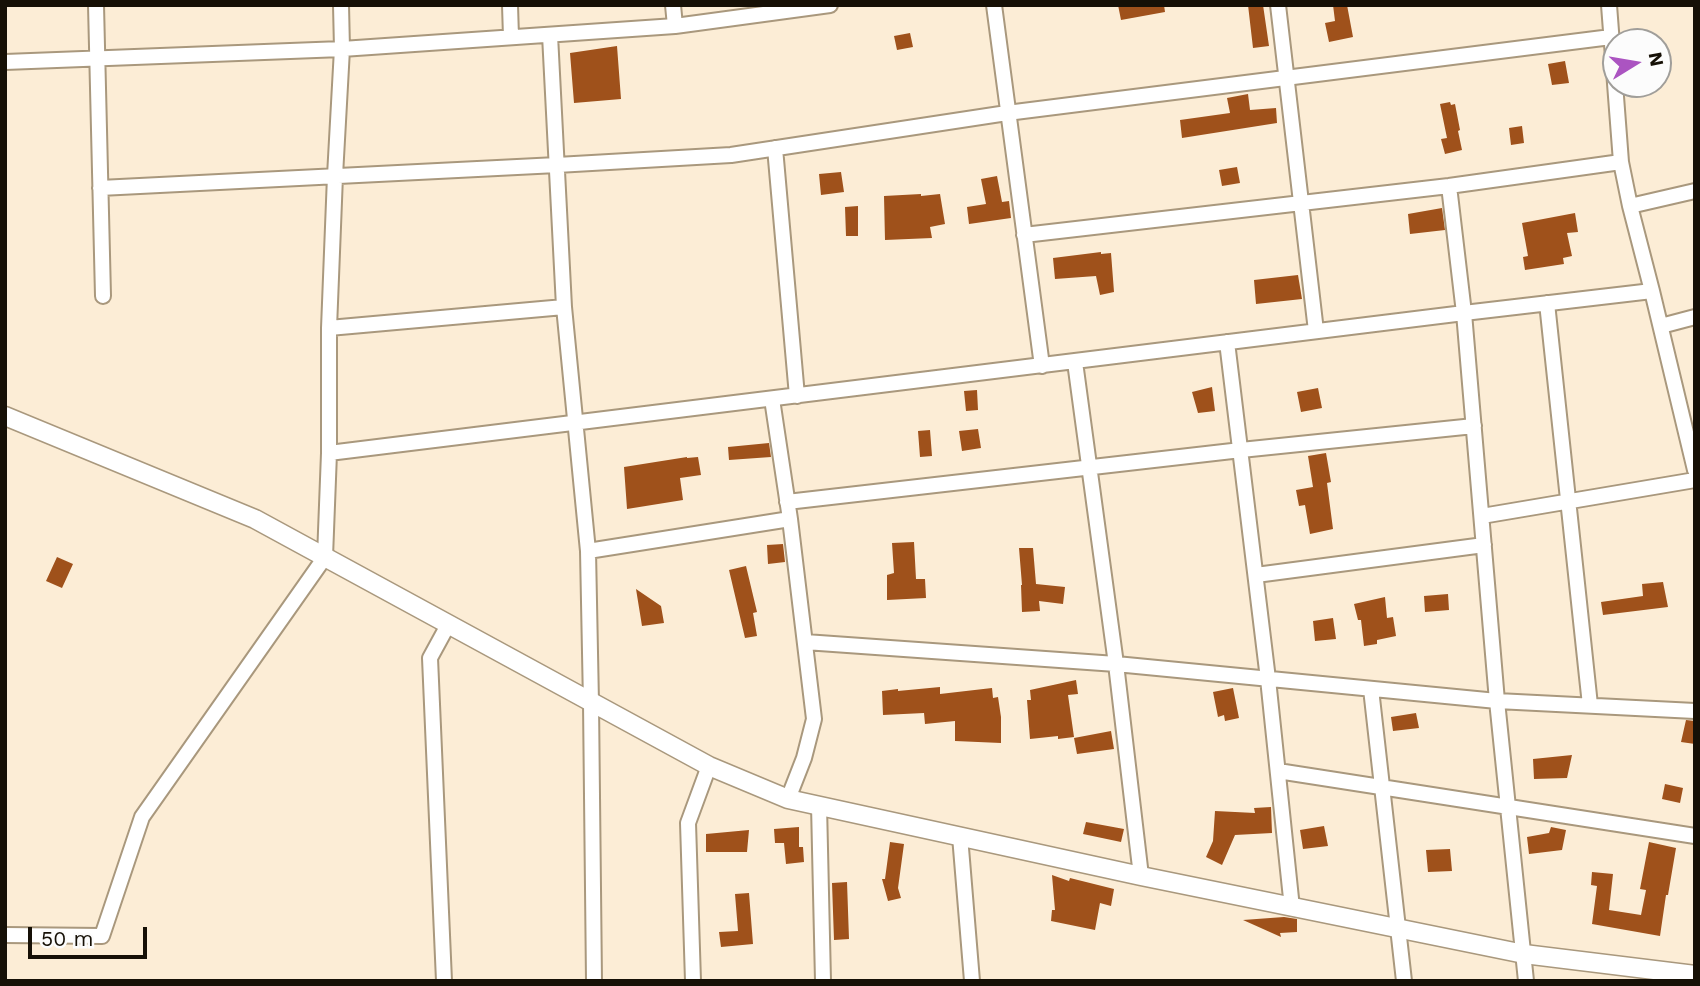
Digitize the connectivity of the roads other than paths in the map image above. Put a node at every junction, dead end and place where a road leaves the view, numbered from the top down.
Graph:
1 (96, 5) edge
2 (341, 5) edge
3 (510, 5) edge
4 (673, 5) edge
5 (830, 5) edge
6 (994, 5) edge
7 (1278, 5) edge
8 (1609, 5) edge
9 (675, 26) junction
10 (1610, 28) edge
11 (550, 35) junction
12 (511, 37) junction
13 (1602, 38) edge
14 (342, 49) junction
15 (97, 59) junction
16 (5, 62) edge
17 (1287, 78) junction
18 (1616, 98) edge
19 (1007, 113) junction
20 (775, 148) junction
21 (1621, 162) junction
22 (557, 165) junction
23 (335, 176) junction
24 (1449, 186) junction
25 (100, 188) junction
26 (1695, 191) edge
27 (1301, 203) junction
28 (1630, 206) junction
29 (1024, 235) junction
30 (1652, 291) junction
31 (103, 296) dead end
32 (1547, 303) junction
33 (564, 307) junction
34 (1464, 313) junction
35 (1695, 317) edge
36 (1661, 326) junction
37 (329, 328) junction
38 (1316, 331) junction
39 (1227, 342) junction
40 (1075, 362) junction
41 (1042, 366) junction
42 (797, 396) junction
43 (772, 399) junction
44 (5, 416) edge
45 (575, 423) junction
46 (1474, 426) junction
47 (1241, 450) junction
48 (1692, 451) edge
49 (329, 453) junction
50 (1089, 468) junction
51 (1695, 470) edge
52 (1695, 480) edge
53 (1568, 501) junction
54 (787, 502) junction
55 (1482, 516) junction
56 (790, 519) junction
57 (1484, 545) junction
58 (588, 551) junction
59 (325, 557) junction
60 (1256, 575) junction
61 (448, 625) junction
62 (805, 642) junction
63 (1116, 664) junction
64 (1268, 679) junction
65 (1371, 689) junction
66 (1497, 701) junction
67 (591, 703) junction
68 (1590, 705) junction
69 (1695, 711) edge
70 (709, 766) junction
71 (1278, 771) junction
72 (1382, 787) junction
73 (788, 799) junction
74 (819, 806) junction
75 (1508, 807) junction
76 (960, 836) junction
77 (1695, 836) edge
78 (1140, 876) junction
79 (1292, 908) junction
80 (1398, 929) junction
81 (5, 935) edge
82 (1524, 954) junction
83 (1695, 975) edge
84 (444, 981) edge
85 (594, 981) edge
86 (693, 981) edge
87 (823, 981) edge
88 (972, 981) edge
89 (1404, 981) edge
90 (1526, 981) edge

1 - 15 street
2 - 14 street
3 - 12 street
4 - 9 street
5 - 9 street
6 - 19 street
7 - 17 street
8 - 10 street
9 - 11 street
11 - 12 street
11 - 22 street
12 - 14 street
13 - 17 street
14 - 15 street
14 - 23 street
15 - 16 street
15 - 25 street
17 - 19 street
17 - 27 street
18 - 21 street
19 - 20 street
19 - 29 street
20 - 22 street
20 - 42 street
21 - 24 street
21 - 28 street
22 - 23 street
22 - 33 street
23 - 25 street
23 - 37 street
24 - 27 street
24 - 34 street
25 - 31 street
26 - 28 street
27 - 29 street
27 - 38 street
28 - 30 street
29 - 41 street
30 - 32 street
30 - 36 street
32 - 34 street
32 - 53 street
33 - 37 street
33 - 45 street
34 - 38 street
34 - 46 street
35 - 36 street
36 - 48 street
37 - 49 street
38 - 39 street
39 - 40 street
39 - 47 street
40 - 41 street
40 - 50 street
41 - 42 street
42 - 43 street
43 - 45 street
43 - 54 street
44 - 59 street
45 - 49 street
45 - 58 street
46 - 47 street
46 - 55 street
47 - 50 street
47 - 60 street
48 - 51 street
49 - 59 street
50 - 54 street
50 - 63 street
52 - 53 street
53 - 55 street
53 - 68 street
54 - 56 street
55 - 57 street
56 - 58 street
56 - 62 street
57 - 60 street
57 - 66 street
58 - 67 street
59 - 61 street
59 - 81 street
60 - 64 street
61 - 67 street
61 - 84 street
62 - 63 street
62 - 73 street
63 - 64 street
63 - 78 street
64 - 65 street
64 - 71 street
65 - 66 street
65 - 72 street
66 - 68 street
66 - 75 street
67 - 70 street
67 - 85 street
68 - 69 street
70 - 73 street
70 - 86 street
71 - 72 street
71 - 79 street
72 - 75 street
72 - 80 street
73 - 74 street
74 - 76 street
74 - 87 street
75 - 77 street
75 - 82 street
76 - 78 street
76 - 88 street
78 - 79 street
79 - 80 street
80 - 82 street
80 - 89 street
82 - 83 street
82 - 90 street

